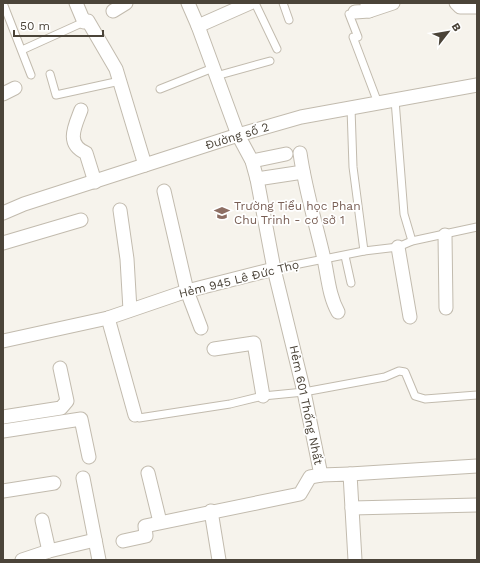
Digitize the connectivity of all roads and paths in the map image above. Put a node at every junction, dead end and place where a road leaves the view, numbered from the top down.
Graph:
1 (3, 3) edge
2 (76, 3) edge
3 (126, 3) edge
4 (188, 3) edge
5 (250, 3) edge
6 (255, 3) edge
7 (283, 3) edge
8 (393, 3) edge
9 (456, 3) edge
10 (368, 7) edge
11 (477, 7) edge
12 (113, 11) dead end
13 (352, 13) joint
14 (289, 20) dead end
15 (84, 22) junction
16 (198, 26) junction
17 (277, 49) dead end
18 (22, 50) junction
19 (270, 61) dead end
20 (215, 72) junction
21 (50, 74) dead end
22 (31, 75) dead end
23 (120, 81) junction
24 (477, 85) edge
25 (15, 88) dead end
26 (160, 89) dead end
27 (3, 94) edge
28 (395, 100) junction
29 (378, 103) junction
30 (351, 108) junction
31 (81, 110) dead end
32 (238, 135) junction
33 (300, 153) dead end
34 (286, 154) dead end
35 (252, 161) junction
36 (145, 165) junction
37 (303, 172) junction
38 (257, 179) junction
39 (95, 182) junction
40 (164, 191) dead end
41 (120, 210) dead end
42 (3, 213) edge
43 (81, 220) dead end
44 (477, 227) edge
45 (444, 235) junction
46 (412, 241) junction
47 (3, 243) edge
48 (398, 247) junction
49 (364, 251) junction
50 (345, 256) junction
51 (324, 260) junction
52 (274, 269) junction
53 (351, 283) dead end
54 (187, 291) junction
55 (446, 308) dead end
56 (130, 310) junction
57 (338, 312) dead end
58 (410, 317) dead end
59 (108, 318) junction
60 (202, 328) dead end
61 (3, 341) edge
62 (214, 350) dead end
63 (60, 368) dead end
64 (304, 392) junction
65 (477, 395) edge
66 (262, 396) junction
67 (134, 415) joint
68 (3, 417) edge
69 (3, 430) edge
70 (90, 457) dead end
71 (477, 466) edge
72 (148, 473) dead end
73 (350, 474) junction
74 (321, 475) junction
75 (83, 478) dead end
76 (54, 483) dead end
77 (3, 491) edge
78 (477, 505) edge
79 (352, 508) junction
80 (211, 511) junction
81 (42, 520) dead end
82 (160, 522) junction
83 (95, 540) junction
84 (123, 541) dead end
85 (49, 551) junction
86 (22, 560) edge
87 (99, 560) edge
88 (219, 560) edge
89 (355, 560) edge

1 - 18 lane
2 - 15 street
3 - 12 street
4 - 16 street, Hẻm 601 Thống Nhất
5 - 16 street
6 - 17 lane
7 - 14 lane
8 - 10 street
9 - 11 street
10 - 13 street
13 - 29 lane
15 - 18 lane
15 - 23 street
16 - 20 street, Hẻm 601 Thống Nhất
18 - 22 lane
19 - 20 lane
20 - 26 lane
20 - 32 street, Hẻm 601 Thống Nhất
21 - 23 lane
23 - 36 street
24 - 28 street, Đường số 2
25 - 27 street
28 - 29 street, Đường số 2
28 - 46 lane
29 - 30 street, Đường số 2
30 - 32 street, Đường số 2
30 - 49 lane
31 - 39 street
32 - 35 street, Hẻm 601 Thống Nhất
32 - 36 street, Đường số 2
33 - 37 street
34 - 35 street
35 - 38 street, Hẻm 601 Thống Nhất
36 - 39 street, Đường số 2
37 - 38 street
37 - 51 street
38 - 52 street, Hẻm 601 Thống Nhất
39 - 42 street, Đường số 2
40 - 54 street
41 - 56 street
43 - 47 street
44 - 45 lane, Hẻm 945 Lê Đức Thọ
45 - 46 lane, Hẻm 945 Lê Đức Thọ
45 - 55 street
46 - 48 lane, Hẻm 945 Lê Đức Thọ
48 - 49 lane, Hẻm 945 Lê Đức Thọ
48 - 58 street
49 - 50 lane, Hẻm 945 Lê Đức Thọ
50 - 51 lane, Hẻm 945 Lê Đức Thọ
50 - 53 lane
51 - 52 lane, Hẻm 945 Lê Đức Thọ
51 - 57 street
52 - 54 street, Hẻm 945 Lê Đức Thọ
52 - 64 street, Hẻm 601 Thống Nhất
54 - 56 street, Hẻm 945 Lê Đức Thọ
54 - 60 street
56 - 59 street, Hẻm 945 Lê Đức Thọ
59 - 61 street, Hẻm 945 Lê Đức Thọ
59 - 67 street
62 - 66 street
63 - 68 street
64 - 65 lane
64 - 66 lane
64 - 74 street, Hẻm 601 Thống Nhất
66 - 67 lane
69 - 70 street
71 - 73 street, Hẻm 601 Thống Nhất
72 - 82 street
73 - 74 street, Hẻm 601 Thống Nhất
73 - 79 street
74 - 80 street
75 - 83 street
76 - 77 street
78 - 79 street
79 - 89 street
80 - 82 street
80 - 88 street
81 - 85 street
82 - 84 street
83 - 85 street
83 - 87 street
85 - 86 street

